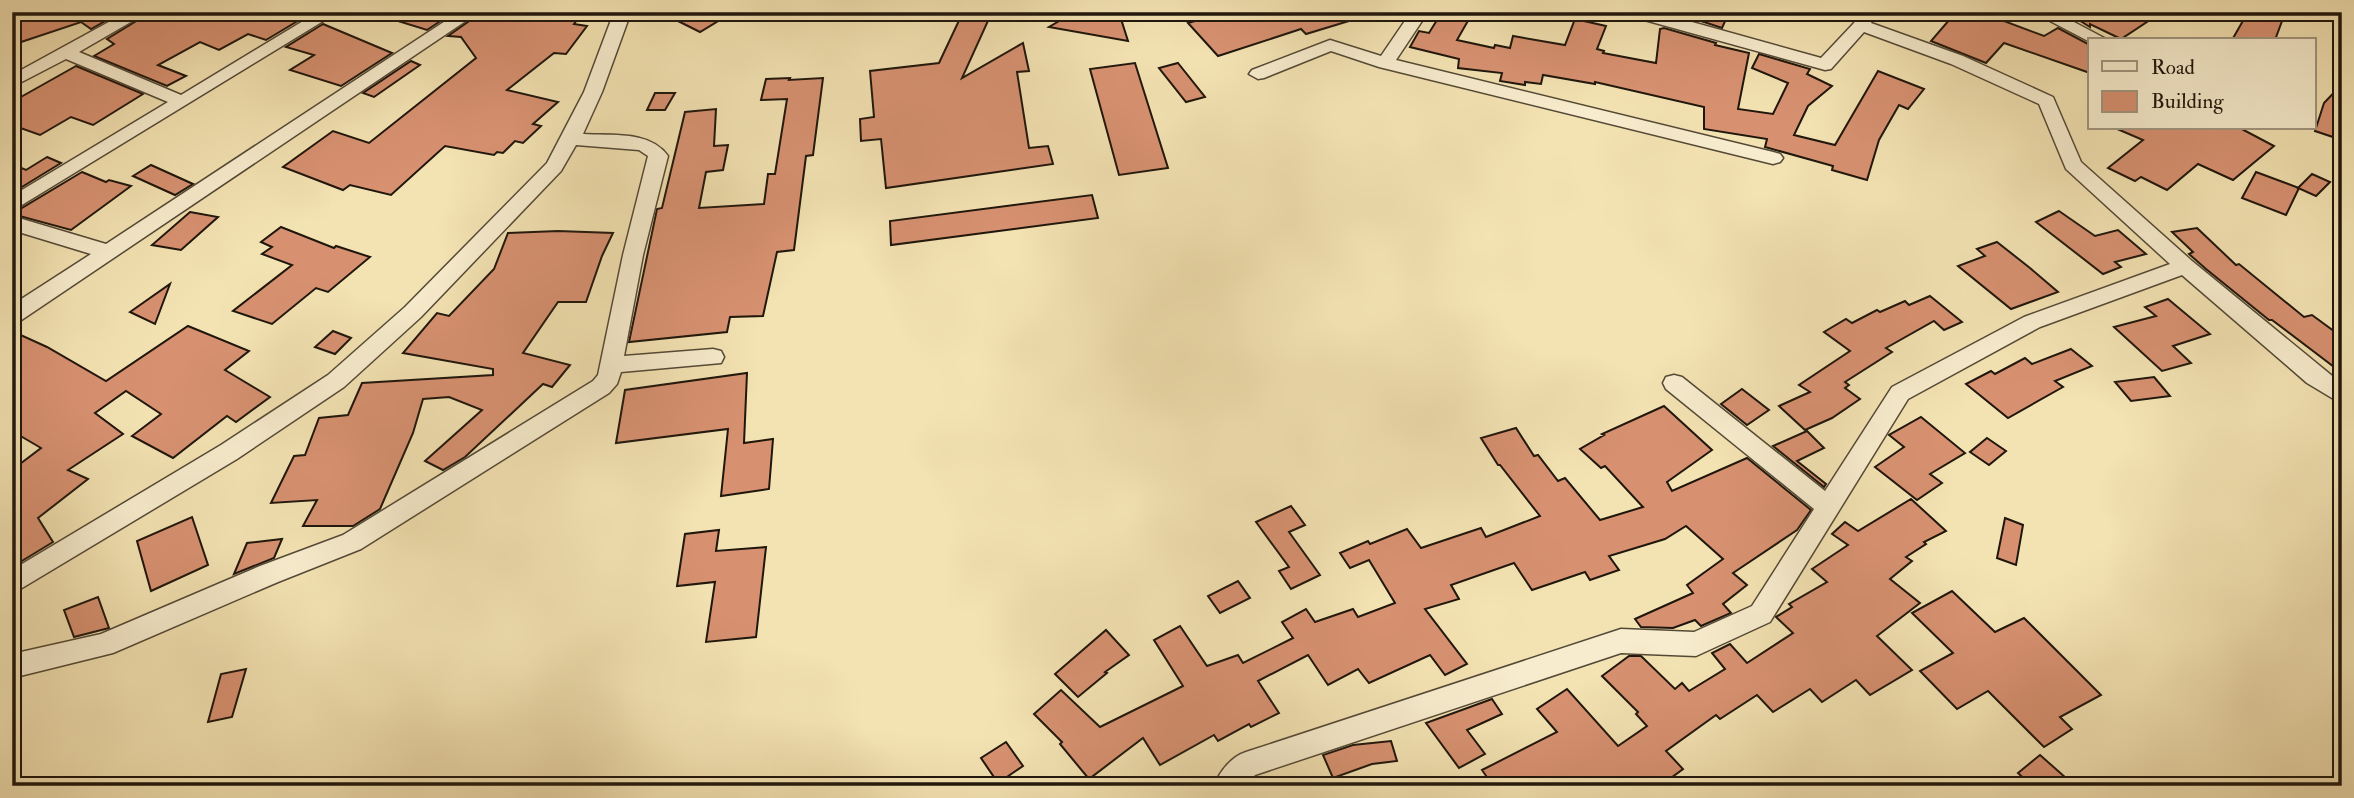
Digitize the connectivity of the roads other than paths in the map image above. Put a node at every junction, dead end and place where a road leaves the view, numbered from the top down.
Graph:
1 (141, 12) edge
2 (330, 12) edge
3 (471, 12) edge
4 (623, 12) edge
5 (1420, 12) edge
6 (2041, 12) edge
7 (1642, 13) edge
8 (1864, 19) edge
9 (2095, 38) edge
10 (66, 53) junction
11 (1385, 63) junction
12 (1258, 74) dead end
13 (12, 82) edge
14 (180, 101) junction
15 (572, 139) junction
16 (1773, 159) dead end
17 (12, 205) edge
18 (12, 223) edge
19 (109, 253) junction
20 (2185, 267) junction
21 (12, 316) edge
22 (713, 357) dead end
23 (611, 365) junction
24 (1674, 383) dead end
25 (2342, 396) edge
26 (1829, 508) junction
27 (12, 583) edge
28 (12, 666) edge
29 (1228, 786) edge

1 - 10 street
2 - 14 street
3 - 19 street
4 - 15 street
5 - 11 street
6 - 9 street
7 - 8 street
8 - 20 street
10 - 13 street
10 - 14 street
11 - 12 street
11 - 16 street
14 - 17 street
15 - 23 street
15 - 27 street
18 - 19 street
19 - 21 street
20 - 25 street
20 - 26 street
22 - 23 street
23 - 28 street
24 - 26 street
26 - 29 street

